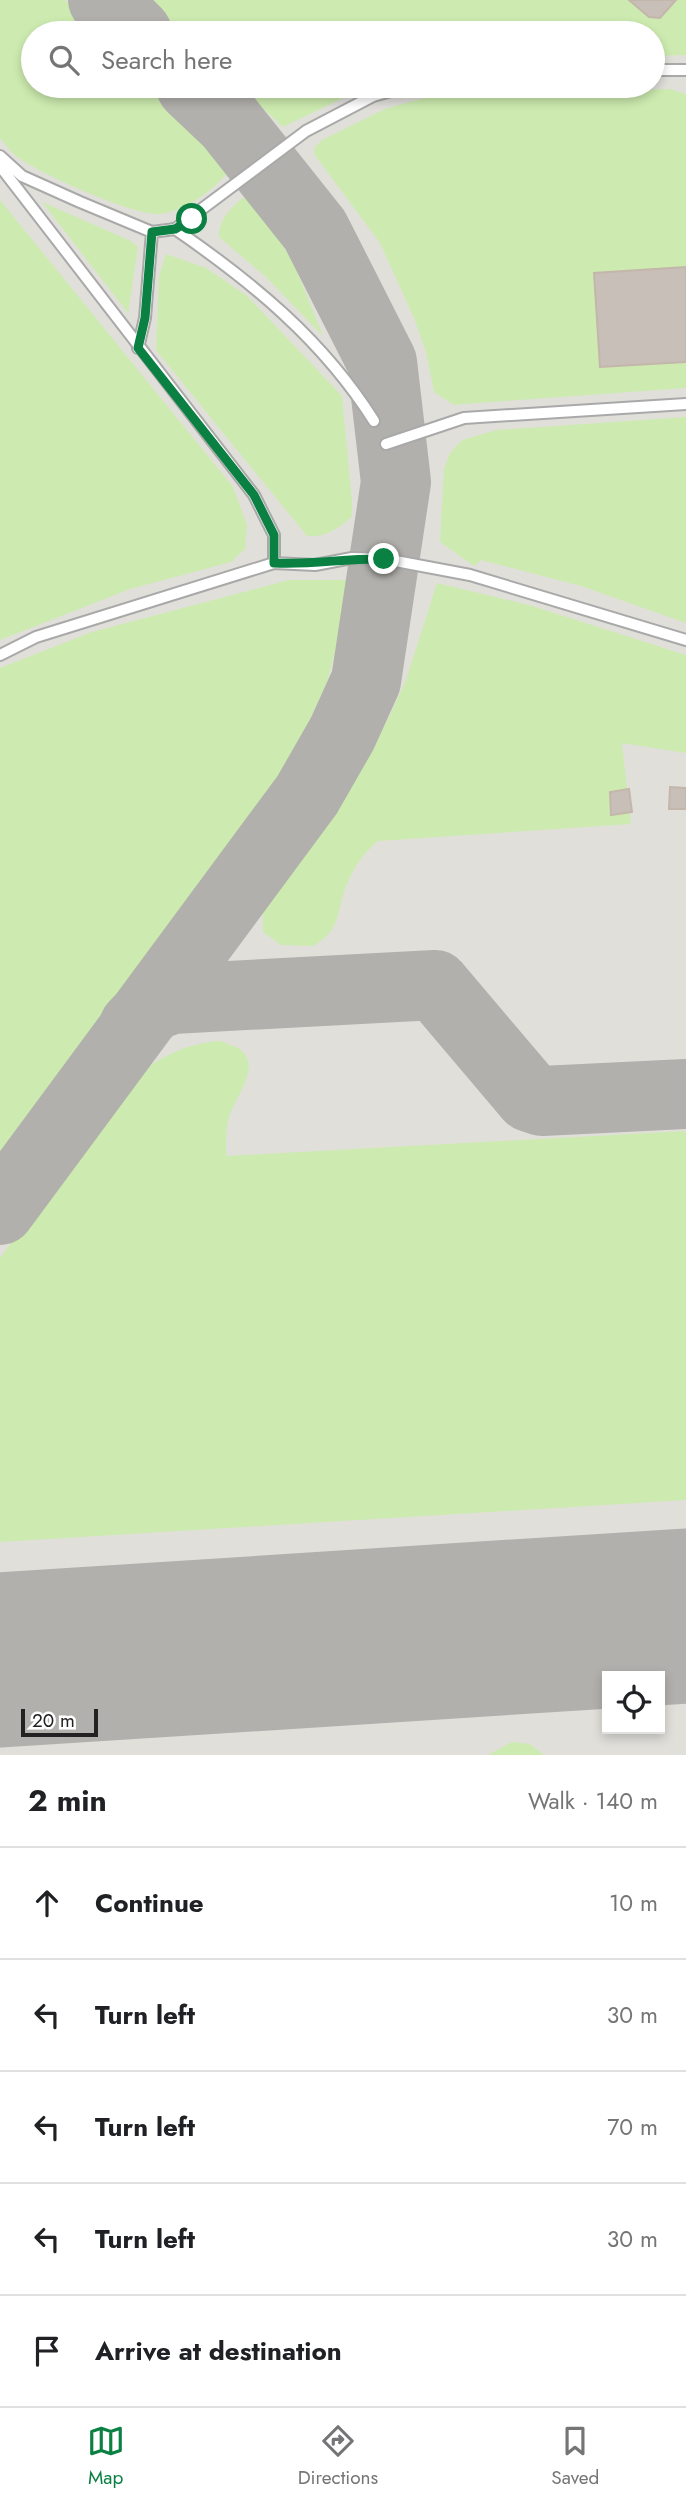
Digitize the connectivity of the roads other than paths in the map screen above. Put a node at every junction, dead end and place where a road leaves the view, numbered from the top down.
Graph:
1 (665, 71) edge
2 (684, 72) edge
3 (369, 98) edge
4 (0, 156) edge
5 (0, 166) edge
6 (175, 229) junction
7 (152, 232) junction
8 (138, 348) junction
9 (686, 404) edge
10 (373, 421) dead end
11 (386, 444) dead end
12 (274, 563) junction
13 (686, 640) edge
14 (0, 655) edge

1 - 2 lane
3 - 6 lane
4 - 7 lane
5 - 8 lane
6 - 7 lane
6 - 10 lane
7 - 8 lane
8 - 12 lane
9 - 11 lane
12 - 13 lane
12 - 14 lane

